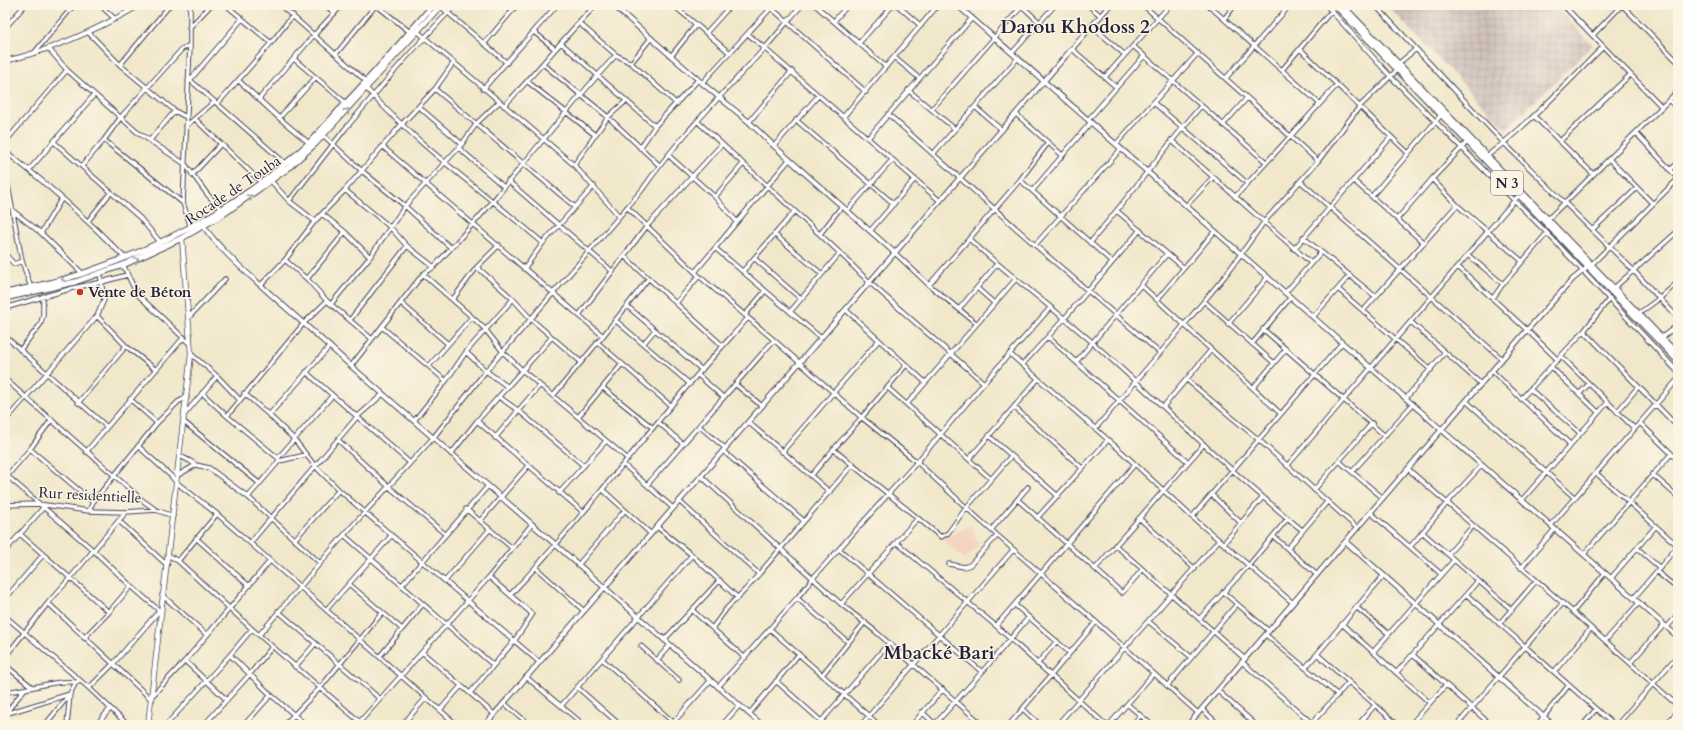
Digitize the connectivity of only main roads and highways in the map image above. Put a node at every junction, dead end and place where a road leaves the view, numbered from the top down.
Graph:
1 (434, 5) edge
2 (1335, 5) edge
3 (1342, 5) edge
4 (440, 6) edge
5 (1397, 67) junction
6 (1546, 221) junction
7 (202, 224) junction
8 (182, 235) junction
9 (5, 293) edge
10 (1612, 294) junction
11 (5, 298) edge
12 (1678, 355) edge
13 (1678, 361) edge
14 (148, 725) edge

1 - 7 main road, Rocade de Touba
2 - 5 main road, N 3
3 - 5 main road, N 3
7 -> 4 main road, Rocade de Touba
5 - 6 main road, N 3
5 - 6 main road, N 3
6 - 10 main road, N 3
7 - 8 main road, Rocade de Touba
7 - 8 main road, Rocade de Touba
8 -> 9 main road, Rocade de Touba
11 -> 8 main road, Rocade de Touba
8 - 14 main road
10 - 12 main road, N 3
10 - 13 main road, N 3

